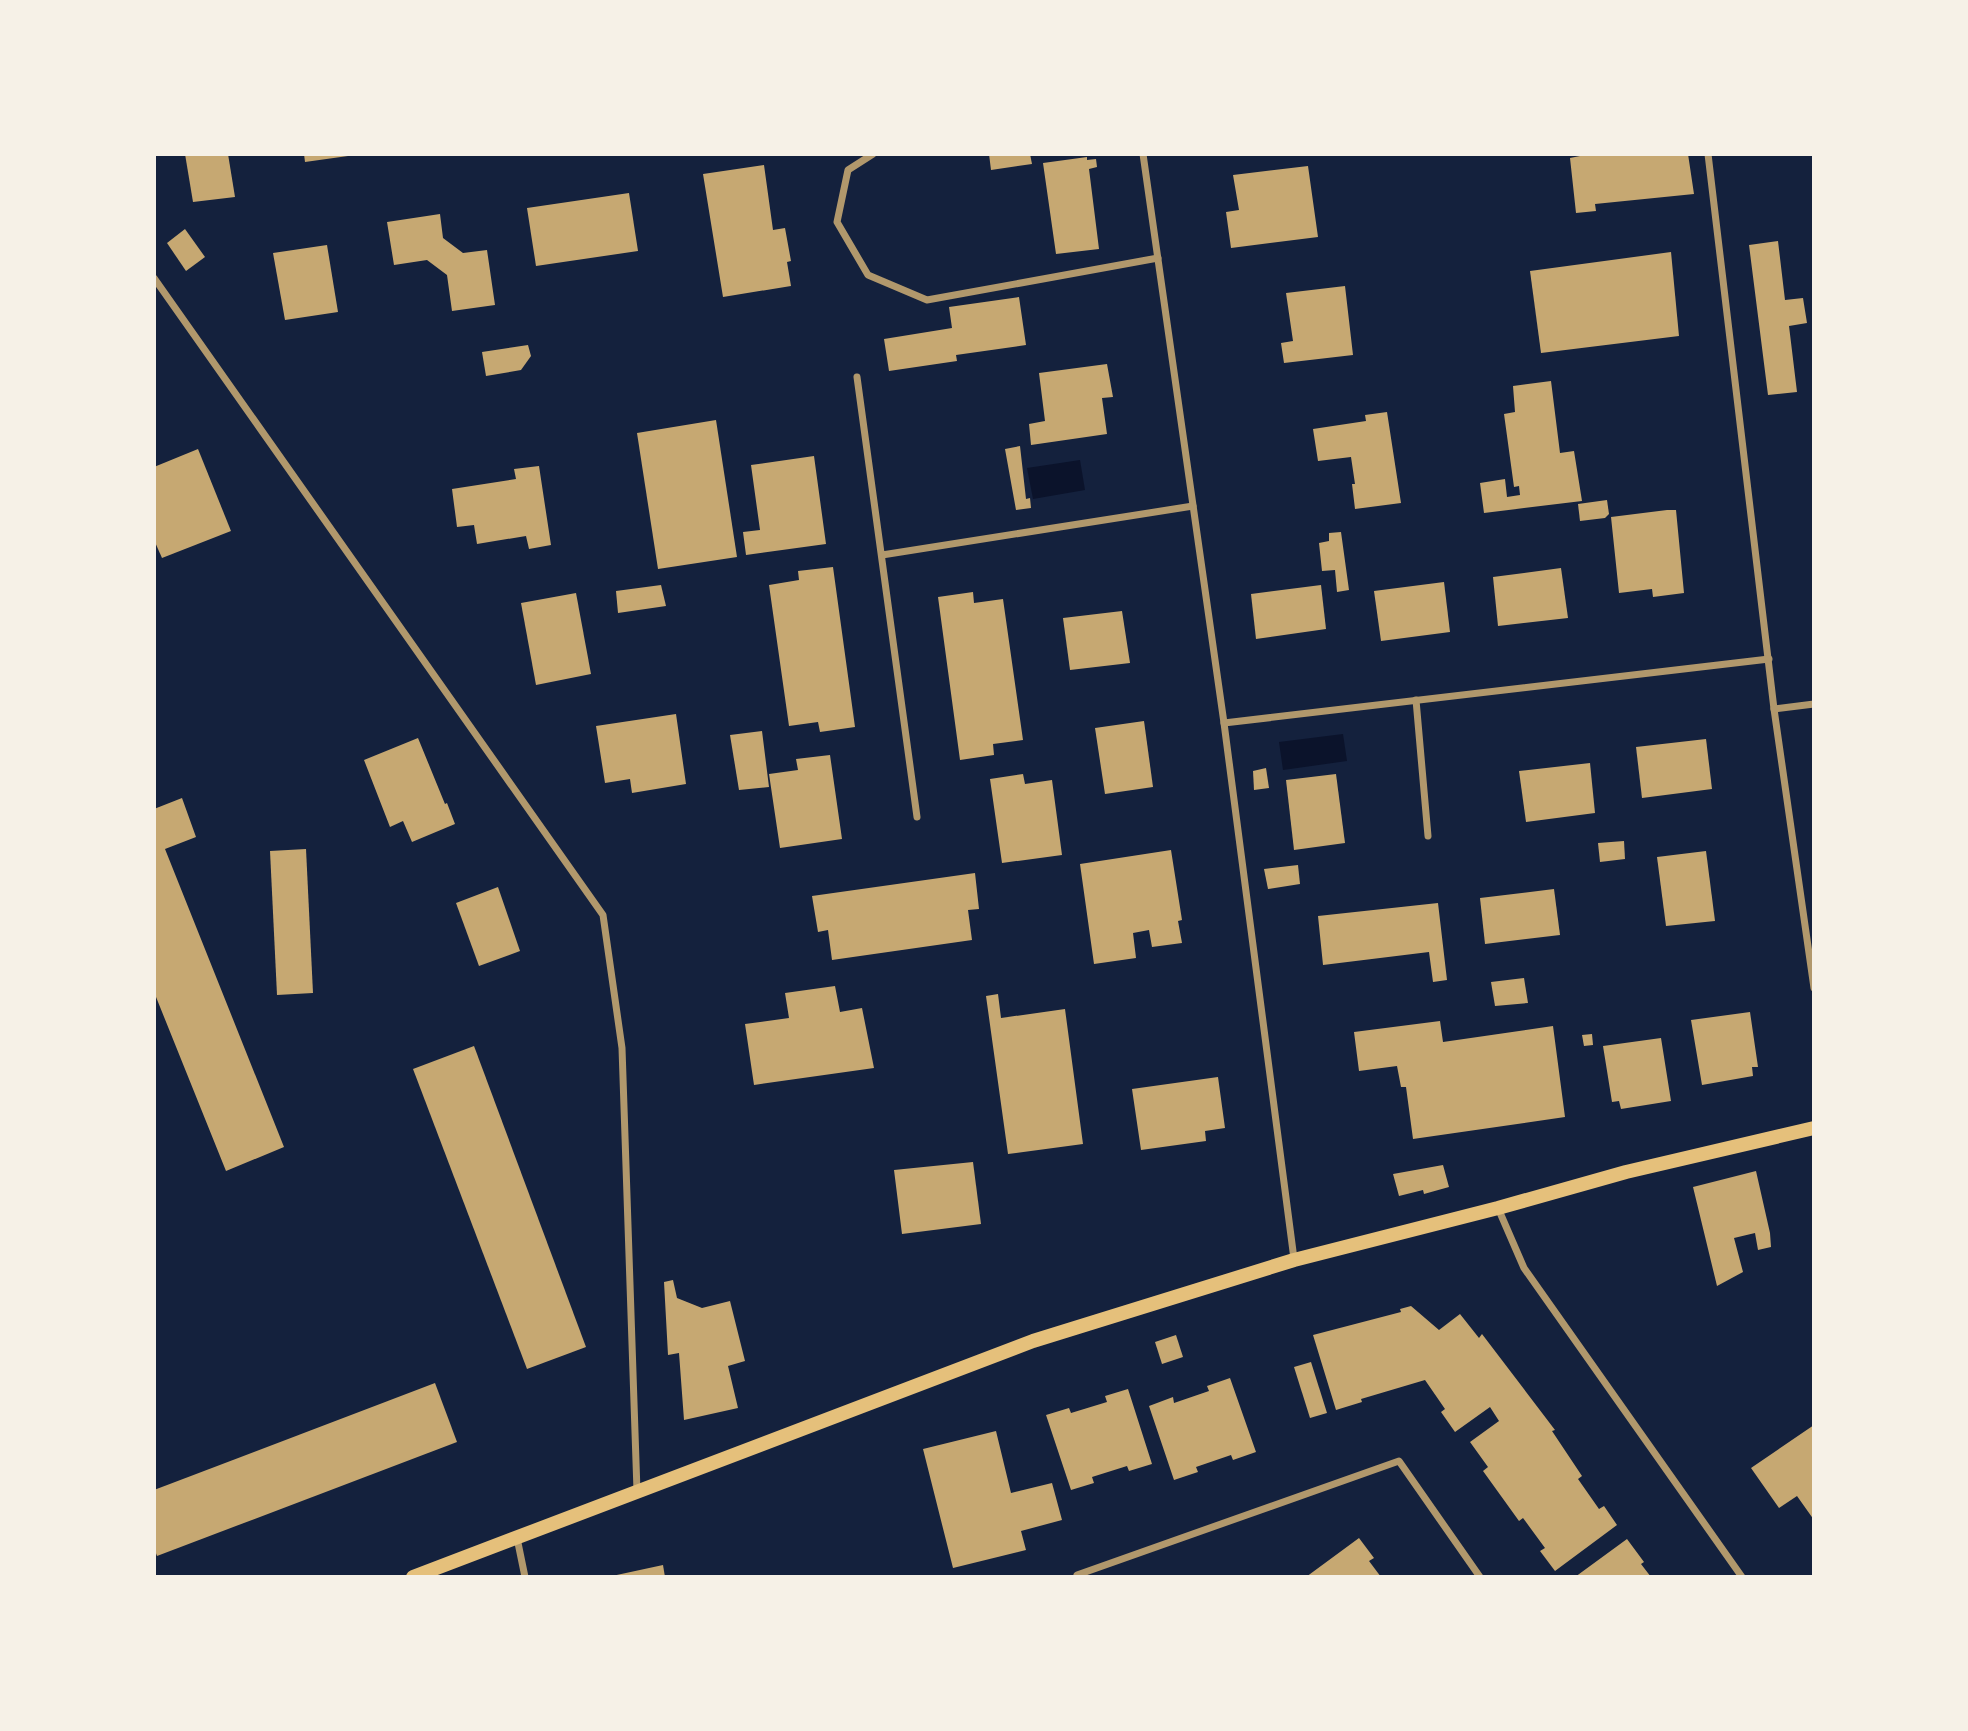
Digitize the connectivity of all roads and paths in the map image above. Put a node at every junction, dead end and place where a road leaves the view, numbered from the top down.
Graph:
1 (873, 154) edge
2 (1143, 154) edge
3 (1708, 154) edge
4 (1158, 258) junction
5 (154, 278) edge
6 (858, 377) dead end
7 (1194, 506) junction
8 (882, 555) junction
9 (1769, 659) junction
10 (1416, 700) junction
11 (1814, 704) edge
12 (1774, 709) junction
13 (1224, 723) junction
14 (917, 817) dead end
15 (1428, 836) dead end
16 (1814, 988) edge
17 (1814, 1128) edge
18 (1498, 1208) junction
19 (1294, 1260) junction
20 (637, 1492) junction
21 (517, 1538) junction
22 (1077, 1575) edge
23 (412, 1577) edge
24 (525, 1577) edge
25 (1480, 1577) edge
26 (1742, 1577) edge

1 - 4 street
2 - 4 street
3 - 9 street
4 - 7 street
5 - 20 street
6 - 8 street
7 - 8 street
7 - 13 street
8 - 14 street
9 - 10 street
9 - 12 street
10 - 13 street
10 - 15 street
11 - 12 street
12 - 16 street
13 - 19 street
17 - 18 main road
18 - 19 main road
18 - 26 street
19 - 20 main road
20 - 21 main road
21 - 23 main road
21 - 24 street
22 - 25 street

